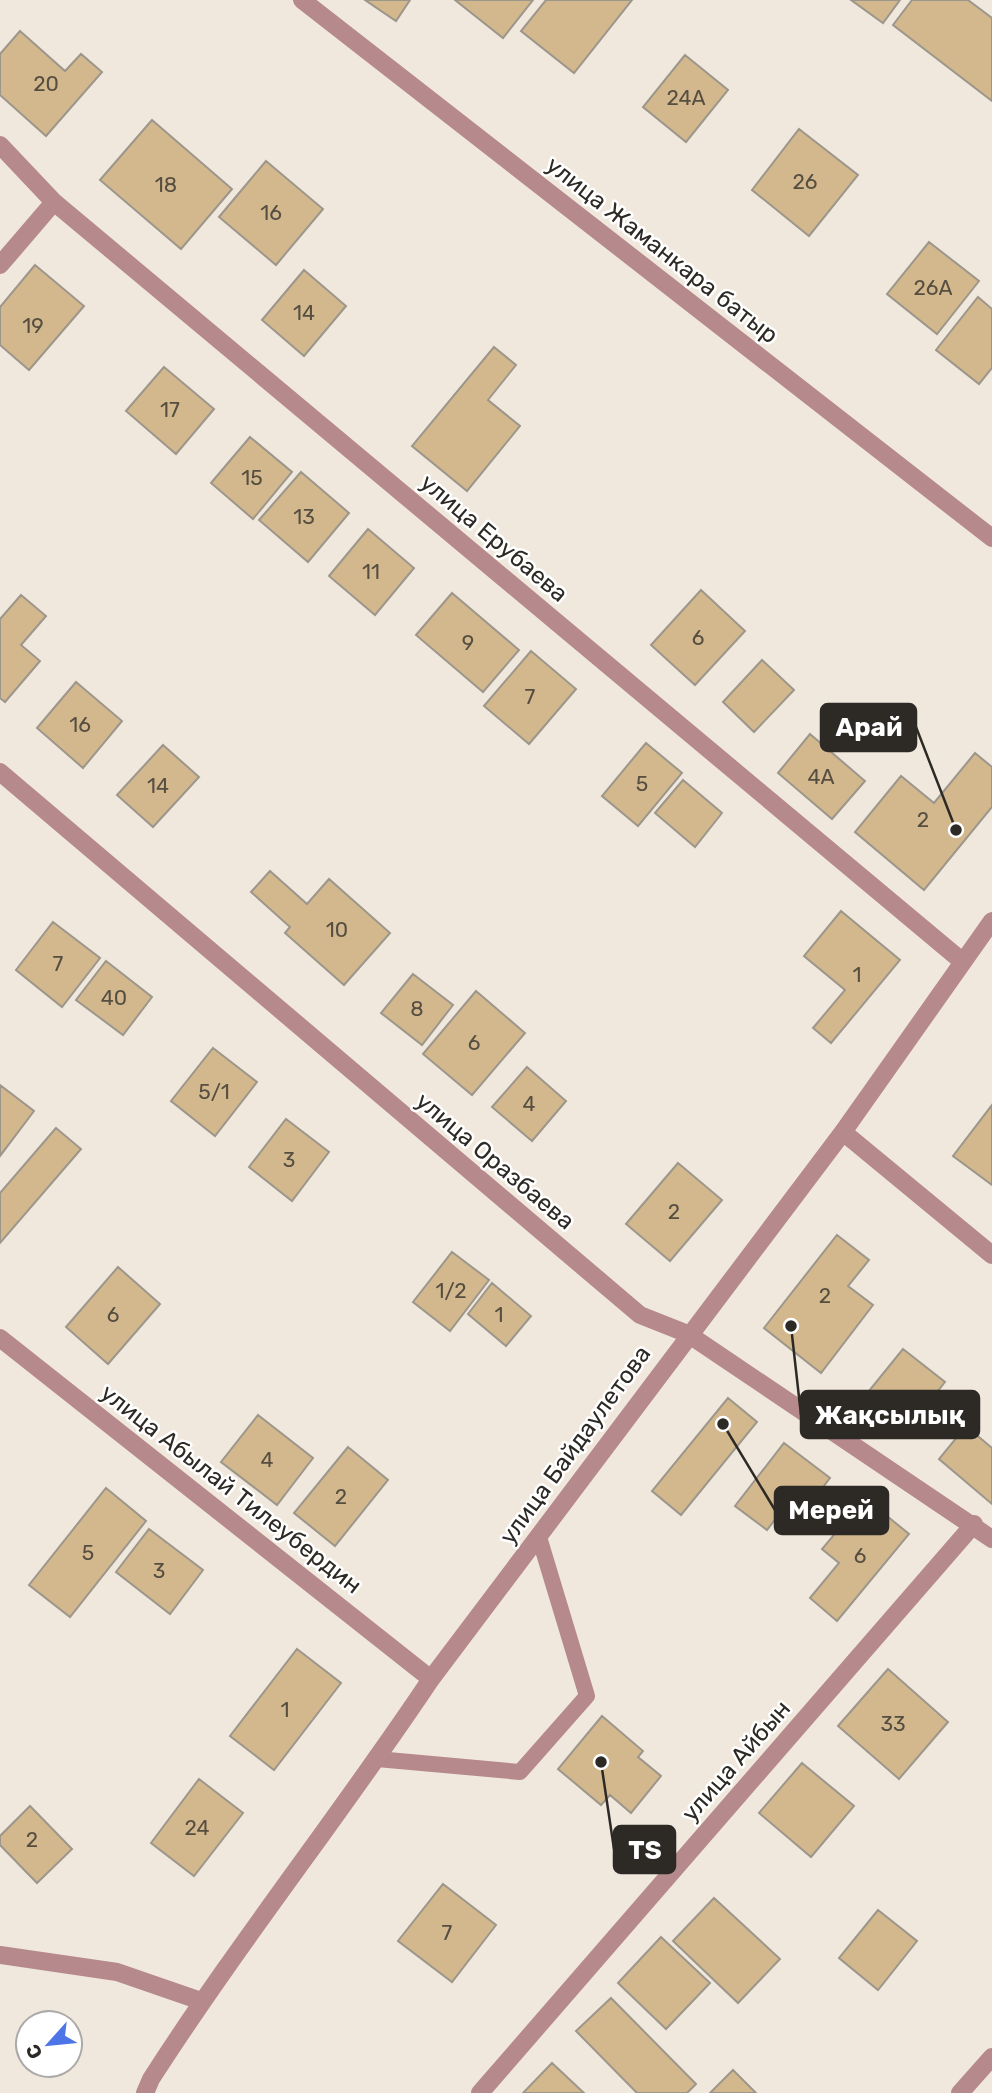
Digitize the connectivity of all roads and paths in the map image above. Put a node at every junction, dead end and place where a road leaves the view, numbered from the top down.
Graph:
1 (302, 0) edge
2 (0, 145) edge
3 (54, 202) junction
4 (0, 265) edge
5 (992, 538) edge
6 (0, 772) edge
7 (992, 922) edge
8 (963, 962) junction
9 (843, 1132) junction
10 (992, 1255) edge
11 (688, 1334) junction
12 (0, 1338) edge
13 (974, 1524) junction
14 (539, 1536) junction
15 (992, 1539) edge
16 (431, 1679) junction
17 (377, 1759) junction
18 (0, 1955) edge
19 (201, 2001) junction
20 (992, 2057) edge
21 (145, 2093) edge
22 (480, 2093) edge
23 (960, 2093) edge

1 - 5 street, улица Жаманкара батыр
2 - 3 street, улица Ерубаева
3 - 4 street
3 - 8 street, улица Ерубаева
6 - 11 street, улица Оразбаева
7 - 8 street, улица Байдаулетова
8 - 9 street, улица Байдаулетова
9 - 10 street
9 - 11 street, улица Байдаулетова
11 - 13 street, улица Оразбаева
11 - 14 street, улица Байдаулетова
12 - 16 street, улица Абылай Тилеубердин
13 - 15 street, улица Оразбаева
13 - 22 street, улица Айбын
14 - 16 street, улица Байдаулетова
14 - 17 lane
16 - 17 street, улица Байдаулетова
17 - 19 street, улица Байдаулетова
18 - 19 street
19 - 21 street, улица Байдаулетова
20 - 23 street

